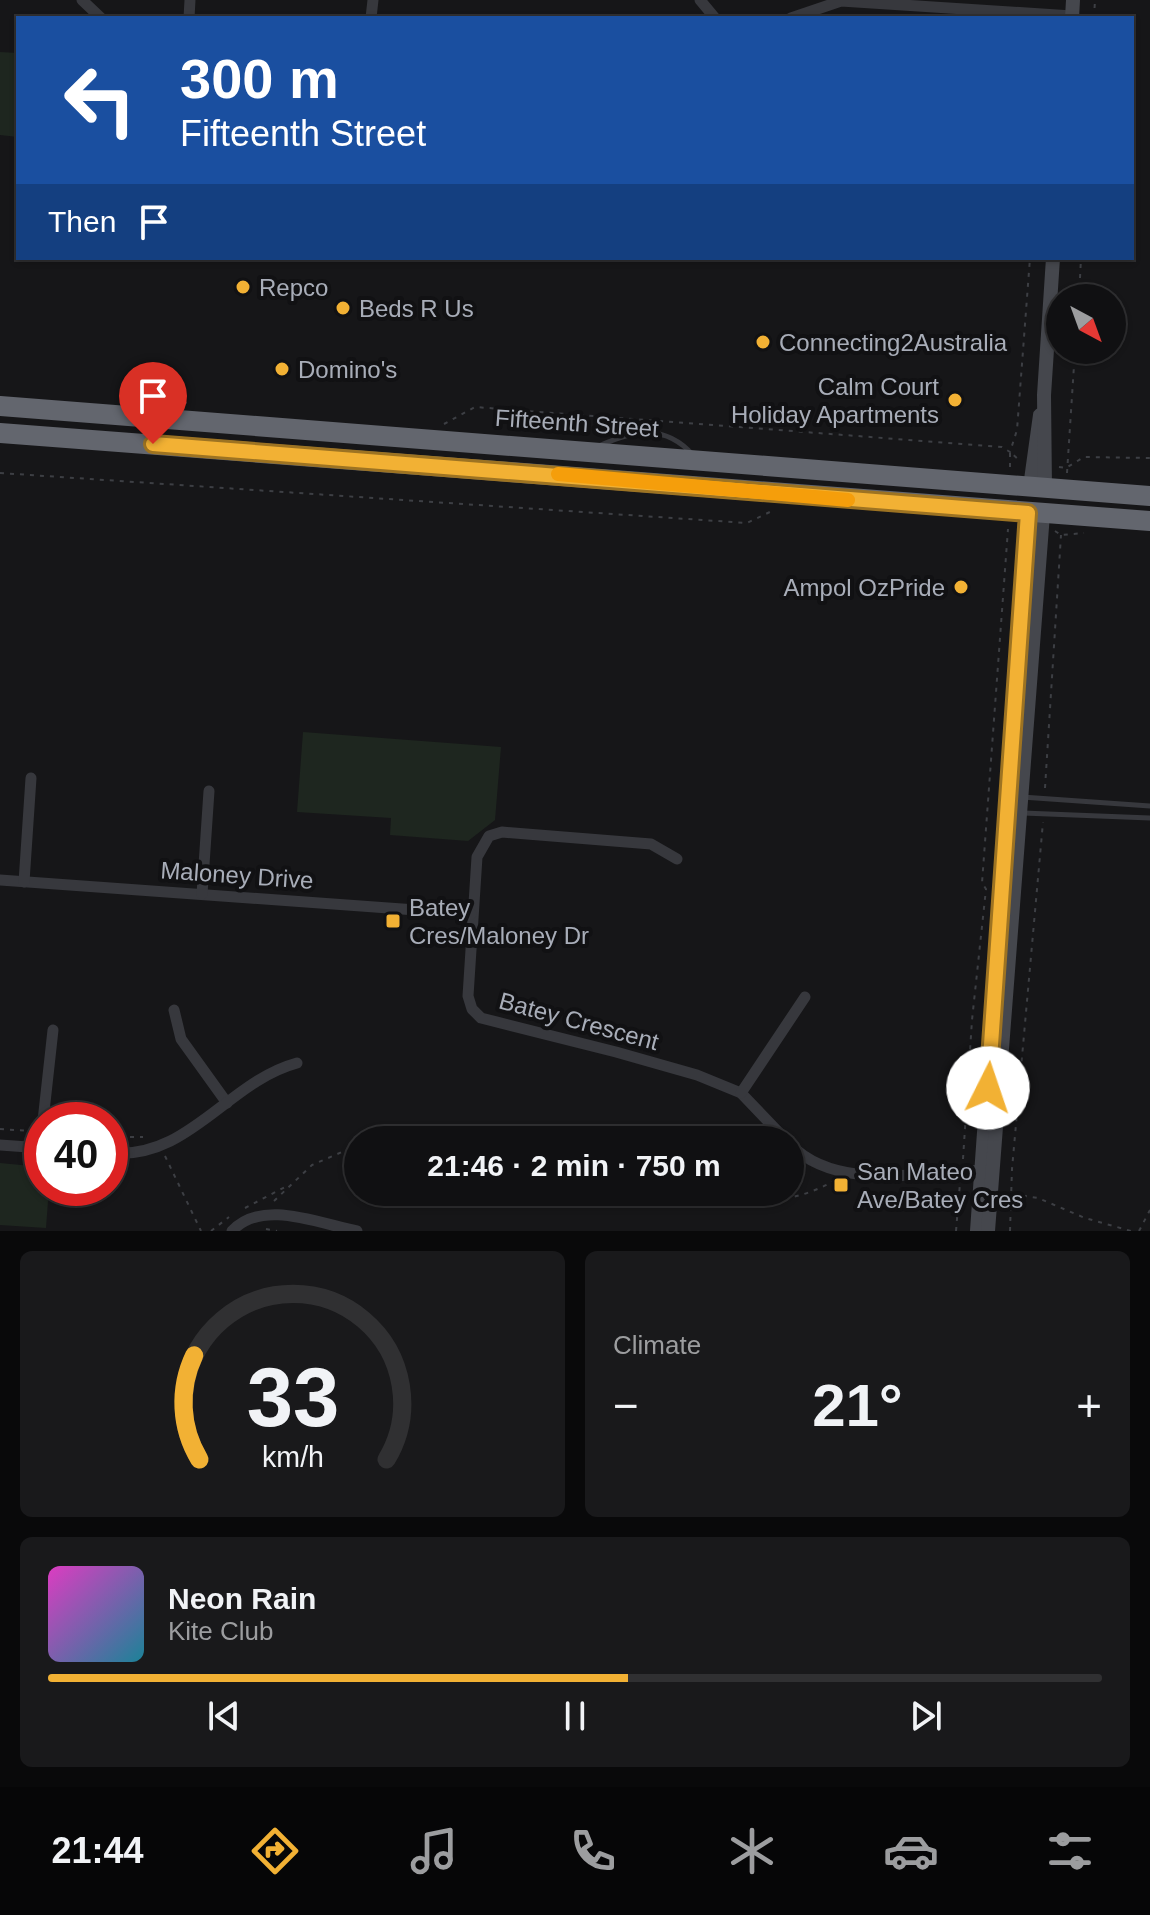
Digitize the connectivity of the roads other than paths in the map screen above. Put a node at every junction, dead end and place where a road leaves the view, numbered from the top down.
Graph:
1 (82, 0) edge
2 (190, 0) edge
3 (700, 0) edge
4 (871, 2) edge
5 (813, 13) edge
6 (99, 16) edge
7 (189, 16) edge
8 (713, 16) edge
9 (1059, 16) edge
10 (1053, 260) edge
11 (0, 406) edge
12 (271, 426) junction
13 (0, 433) edge
14 (269, 452) junction
15 (827, 471) junction
16 (1038, 488) junction
17 (1150, 496) edge
18 (824, 498) junction
19 (1035, 521) junction
20 (1150, 521) edge
21 (31, 778) dead end
22 (209, 791) dead end
23 (1021, 797) junction
24 (1150, 806) edge
25 (1020, 813) junction
26 (1150, 818) edge
27 (677, 859) dead end
28 (0, 880) edge
29 (24, 882) junction
30 (202, 894) junction
31 (471, 914) junction
32 (805, 997) dead end
33 (174, 1010) dead end
34 (53, 1030) dead end
35 (297, 1063) dead end
36 (741, 1093) junction
37 (46, 1102) edge
38 (227, 1103) junction
39 (773, 1126) edge
40 (0, 1145) edge
41 (24, 1147) edge
42 (128, 1153) edge
43 (804, 1154) edge
44 (987, 1170) junction
45 (232, 1231) edge
46 (357, 1231) edge
47 (977, 1231) edge
48 (988, 1231) edge

1 - 6 street
2 - 7 street
3 - 8 street
4 - 5 street
4 - 9 street
10 - 16 street
11 - 12 highway, Fifteenth Street
12 - 14 highway
12 - 15 highway, Fifteenth Street
13 - 14 highway
14 - 18 highway
15 - 16 highway, Fifteenth Street
15 - 18 highway
16 - 17 highway, Fifteenth Street
16 - 19 highway
18 - 19 highway
19 - 20 highway
19 - 23 street
19 - 44 street
21 - 29 street
22 - 30 street
23 - 24 lane
23 - 25 street
25 - 26 lane
25 - 44 street
27 - 31 street, Batey Crescent
28 - 29 street, Maloney Drive
29 - 30 street, Maloney Drive
30 - 31 street, Maloney Drive
31 - 36 street, Batey Crescent
32 - 36 street
33 - 38 street
34 - 37 street
35 - 38 street
36 - 39 street, Batey Crescent
38 - 42 street
40 - 41 street
43 - 44 street, Batey Crescent
44 - 47 street
44 - 48 street
45 - 46 street

